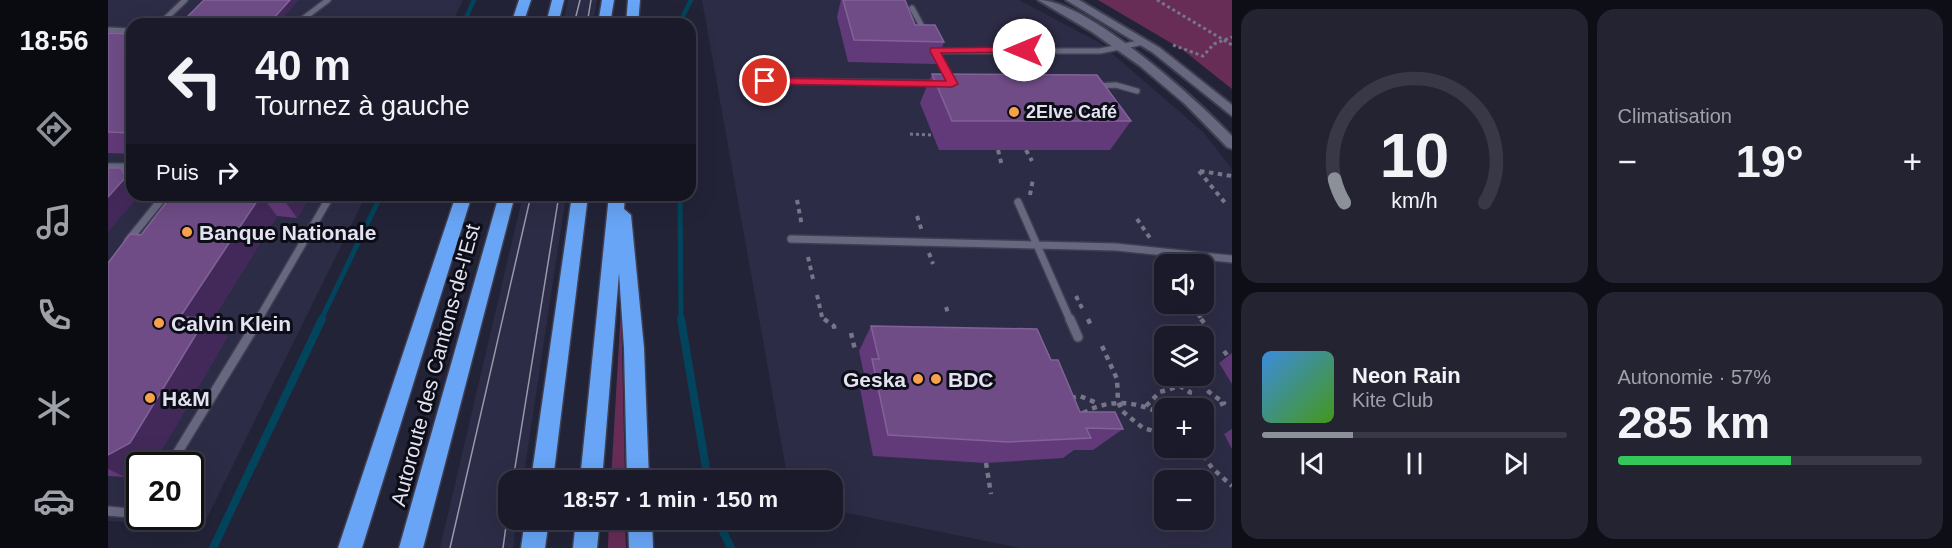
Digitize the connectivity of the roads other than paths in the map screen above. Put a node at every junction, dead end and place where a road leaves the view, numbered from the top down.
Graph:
1 (185, 0) edge
2 (328, 0) edge
3 (525, 0) edge
4 (558, 0) edge
5 (608, 0) edge
6 (634, 0) edge
7 (1043, 0) edge
8 (1071, 0) edge
9 (912, 8) dead end
10 (166, 18) edge
11 (304, 18) edge
12 (519, 18) edge
13 (554, 18) edge
14 (605, 18) edge
15 (632, 18) edge
16 (108, 30) edge
17 (126, 31) edge
18 (1144, 42) junction
19 (1124, 47) junction
20 (935, 51) junction
21 (765, 81) dead end
22 (952, 84) junction
23 (962, 84) edge
24 (1081, 86) edge
25 (1137, 91) dead end
26 (1232, 112) edge
27 (1232, 144) edge
28 (108, 167) edge
29 (126, 167) edge
30 (160, 201) edge
31 (328, 201) edge
32 (462, 201) edge
33 (505, 201) edge
34 (579, 201) edge
35 (616, 201) edge
36 (622, 201) edge
37 (1017, 202) dead end
38 (791, 239) dead end
39 (1037, 244) junction
40 (122, 248) edge
41 (1232, 259) edge
42 (1078, 337) dead end
43 (178, 452) edge
44 (543, 470) edge
45 (592, 470) edge
46 (638, 470) edge
47 (108, 511) edge
48 (126, 513) edge
49 (535, 530) edge
50 (587, 530) edge
51 (640, 530) edge
52 (350, 548) edge
53 (411, 548) edge
54 (533, 548) edge
55 (585, 548) edge
56 (641, 548) edge

1 - 10 lane
2 - 11 lane
3 - 12 highway
4 - 13 highway
5 - 14 highway
6 - 15 highway
7 - 19 main road
8 - 18 main road
9 - 20 lane
16 - 17 lane
18 - 19 lane
18 - 26 main road
19 - 20 lane
19 - 27 main road
20 - 22 lane
21 - 22 lane
22 - 23 lane
24 - 25 lane
28 - 29 lane
30 - 40 lane
31 - 43 lane
32 - 52 highway
33 - 53 highway, Autoroute des Cantons-de-l'Est
34 - 44 highway
35 - 45 highway
36 - 46 highway
37 - 39 lane
38 - 39 lane
39 - 41 lane
39 - 42 lane
47 - 48 lane
49 - 54 highway
50 - 55 highway
51 - 56 highway

